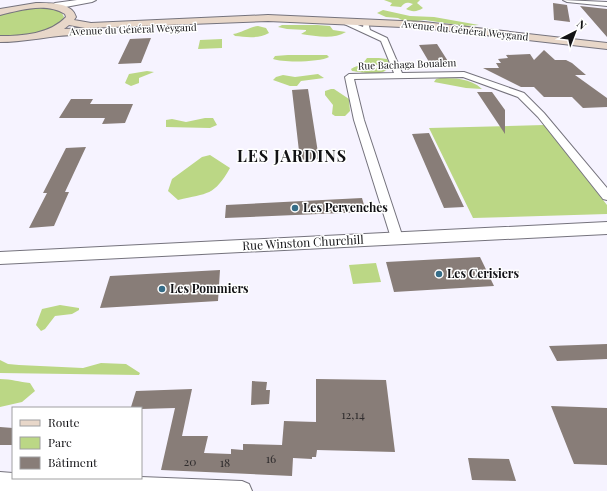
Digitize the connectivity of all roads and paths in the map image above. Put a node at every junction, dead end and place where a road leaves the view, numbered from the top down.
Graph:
1 (92, 0) edge
2 (567, 0) edge
3 (82, 2) junction
4 (607, 4) edge
5 (0, 6) edge
6 (55, 6) junction
7 (11, 8) junction
8 (67, 10) junction
9 (0, 12) edge
10 (322, 21) junction
11 (68, 22) junction
12 (366, 26) junction
13 (40, 35) junction
14 (0, 39) edge
15 (607, 46) edge
16 (399, 75) junction
17 (607, 196) edge
18 (607, 228) edge
19 (397, 238) junction
20 (0, 258) edge
21 (0, 482) edge
22 (242, 491) edge

1 - 3 street
2 - 4 street
3 - 6 street
3 - 8 street
5 - 7 main road
6 - 7 main road
6 - 8 main road
7 - 9 main road
8 - 11 main road
10 - 11 main road, Avenue du Général Weygand
10 - 12 main road, Avenue du Général Weygand
10 - 13 main road, Avenue du Général Weygand
11 - 13 main road
12 - 15 main road, Avenue du Général Weygand
12 - 16 street
13 - 14 main road
16 - 17 street, Rue Bachaga Boualem
16 - 19 street, Rue Bachaga Boualem
18 - 19 street, Rue Winston Churchill
19 - 20 street, Rue Winston Churchill
21 - 22 street

